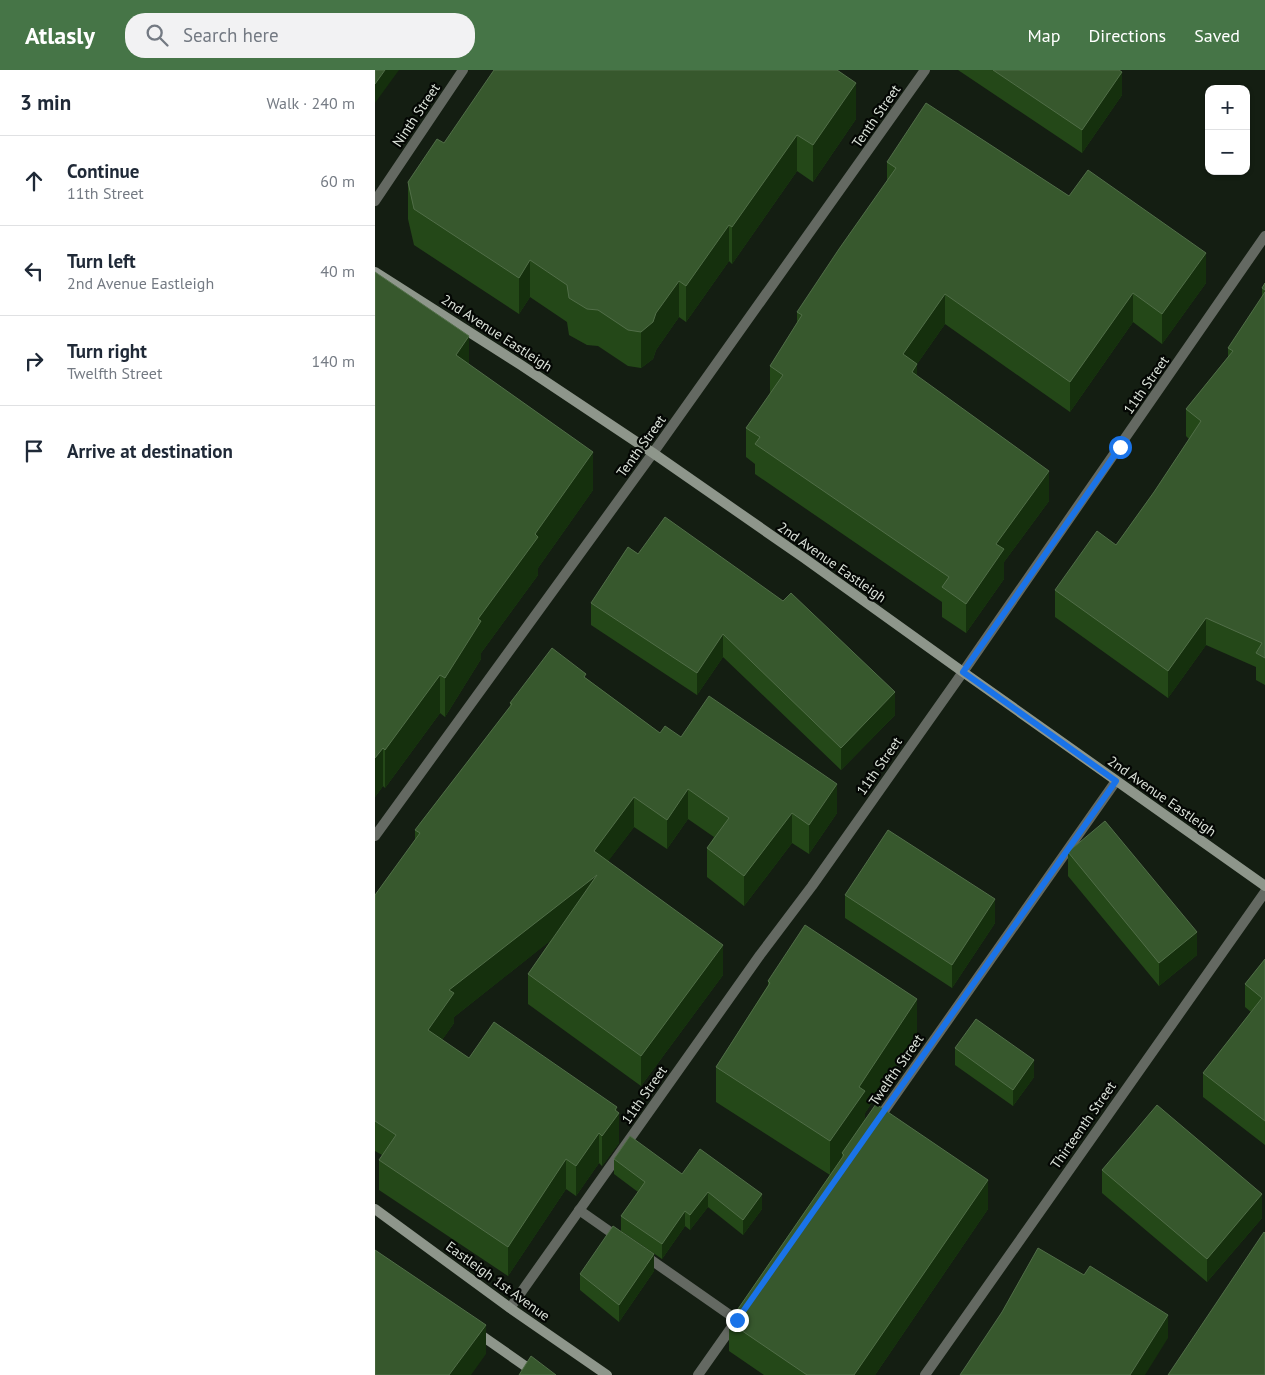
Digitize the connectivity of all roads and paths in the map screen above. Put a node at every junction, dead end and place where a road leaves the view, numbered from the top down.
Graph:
1 (463, 70) edge
2 (925, 70) edge
3 (375, 201) edge
4 (1265, 236) edge
5 (375, 272) edge
6 (653, 453) junction
7 (963, 672) junction
8 (1116, 781) junction
9 (375, 836) edge
10 (1265, 886) edge
11 (1265, 892) edge
12 (869, 1132) edge
13 (375, 1209) edge
14 (579, 1210) junction
15 (511, 1308) junction
16 (468, 1326) edge
17 (538, 1375) edge
18 (607, 1375) edge
19 (698, 1375) edge
20 (925, 1375) edge

1 - 3 street, Ninth Street
2 - 6 street, Tenth Street
4 - 7 street, 11th Street
5 - 6 street, 2nd Avenue Eastleigh
6 - 7 street, 2nd Avenue Eastleigh
6 - 9 street, Tenth Street
7 - 8 street, 2nd Avenue Eastleigh
7 - 14 street, 11th Street
8 - 10 street, 2nd Avenue Eastleigh
8 - 12 street, Twelfth Street
11 - 20 street, Thirteenth Street
13 - 15 street, Eastleigh 1st Avenue
14 - 15 street, 11th Street
14 - 19 street
15 - 18 street, Eastleigh 1st Avenue
16 - 17 street

